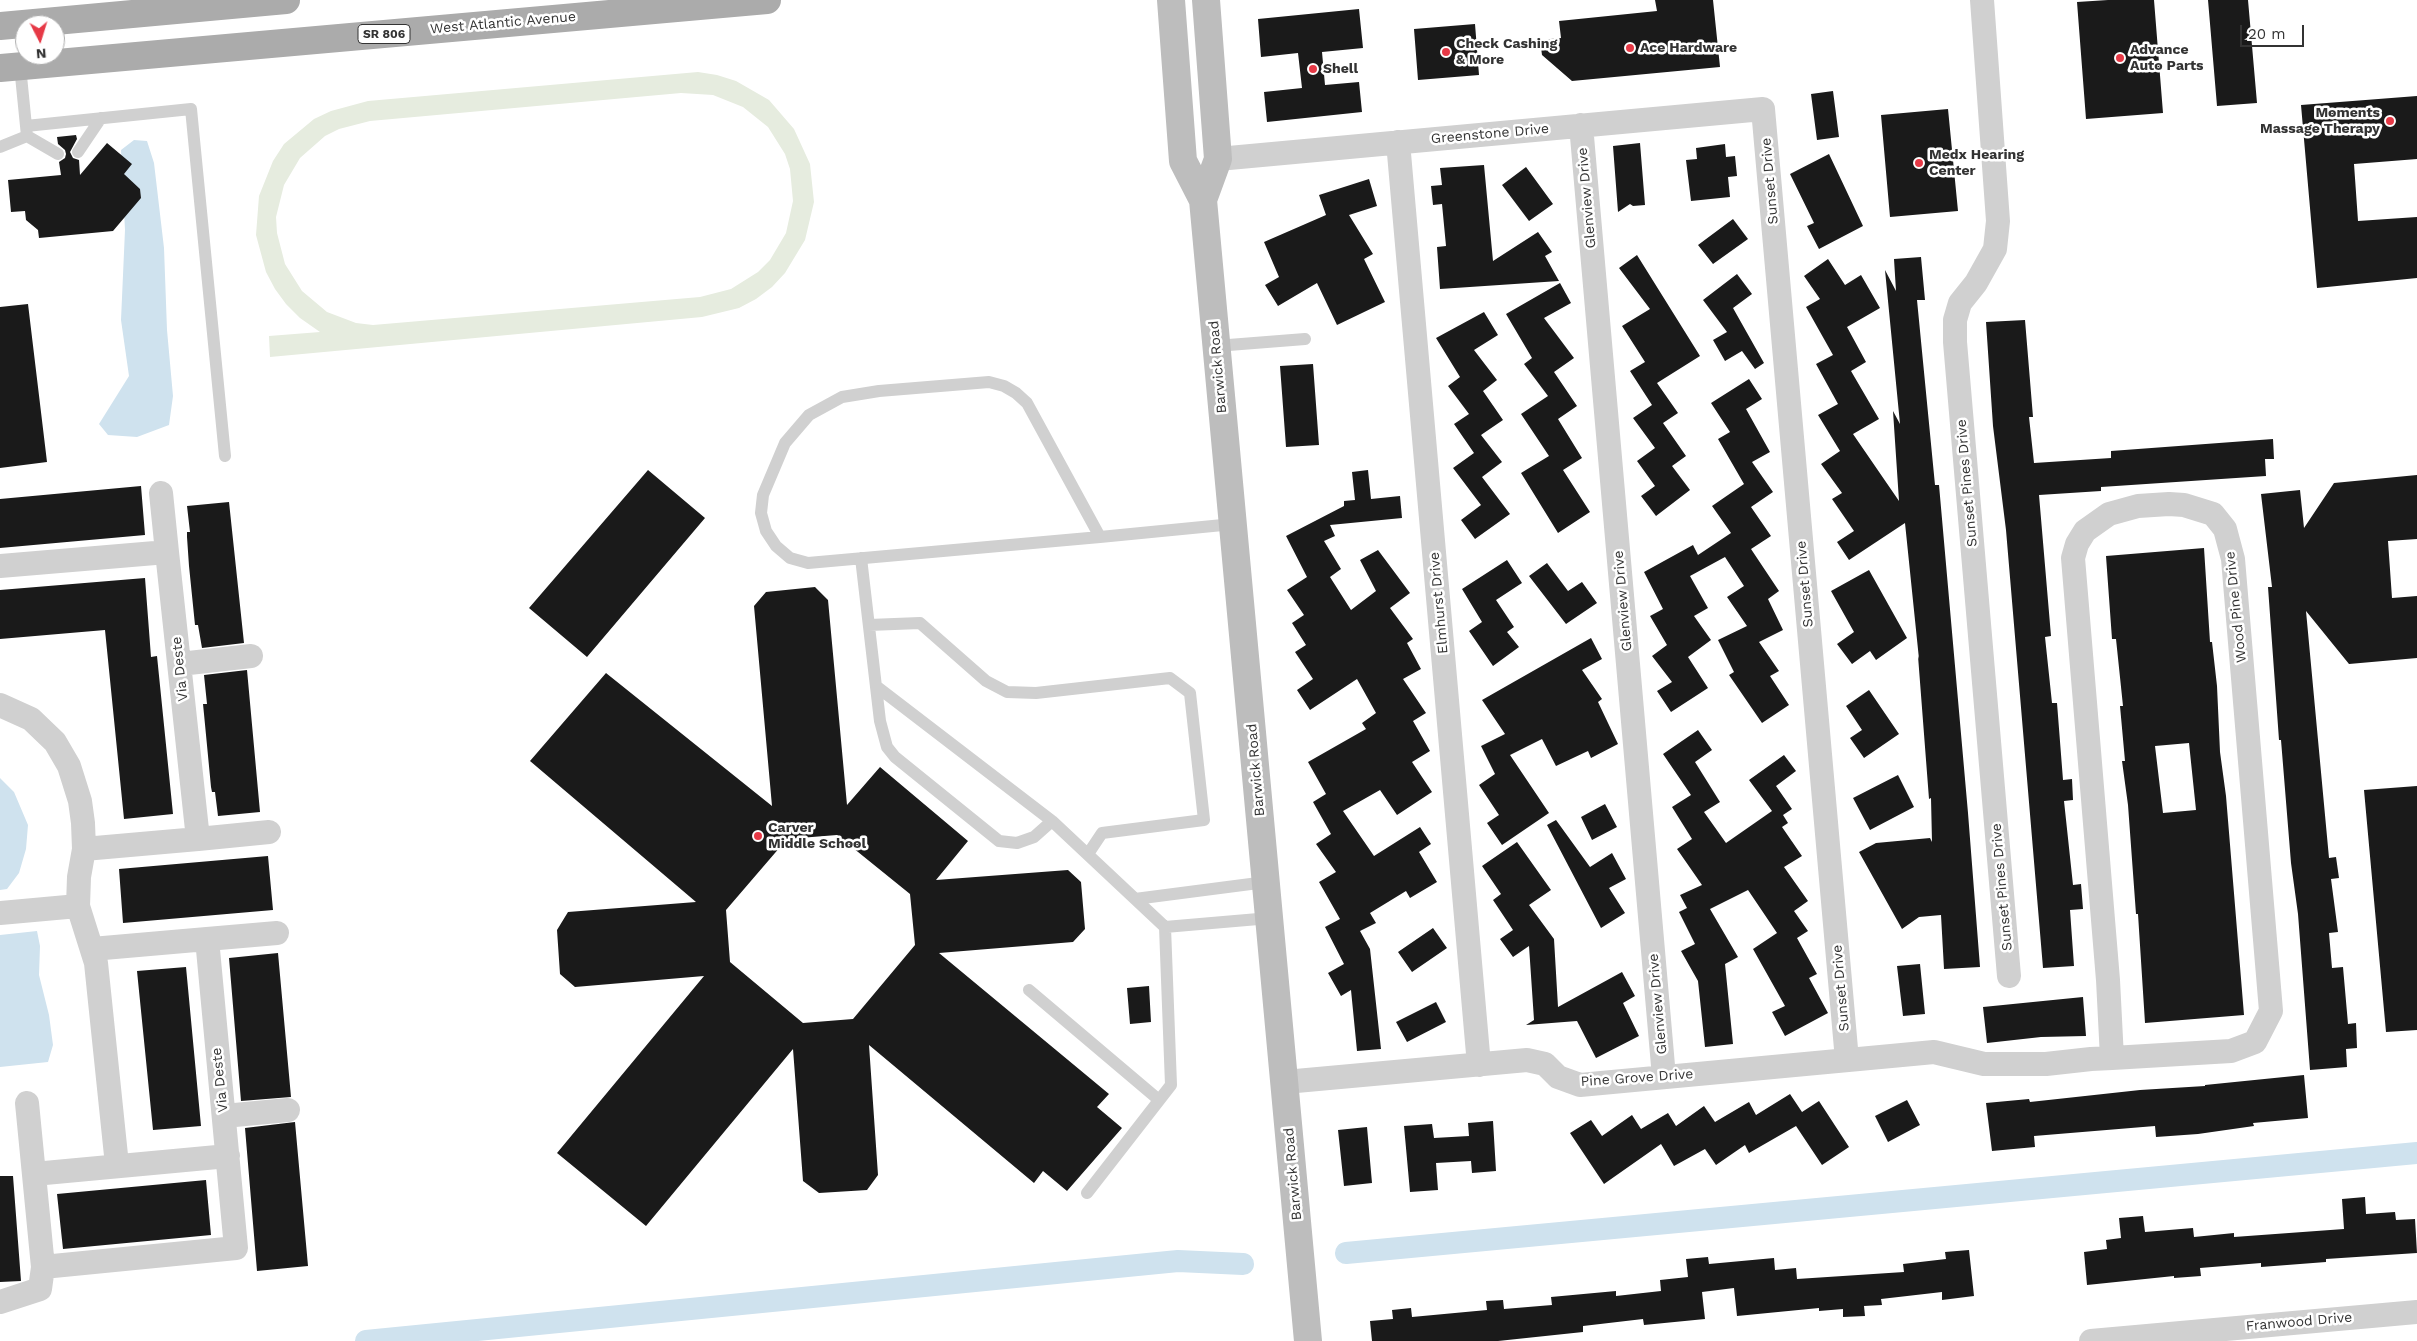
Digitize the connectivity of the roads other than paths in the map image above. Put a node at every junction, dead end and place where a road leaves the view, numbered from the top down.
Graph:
1 (286, 0) edge
2 (767, 0) edge
3 (1171, 0) edge
4 (1206, 0) edge
5 (1982, 0) edge
6 (0, 26) edge
7 (10, 67) edge
8 (1764, 109) joint
9 (102, 118) junction
10 (1581, 125) junction
11 (27, 131) junction
12 (1398, 142) junction
13 (0, 147) edge
14 (78, 152) dead end
15 (58, 154) dead end
16 (1218, 159) junction
17 (1203, 200) junction
18 (1305, 339) dead end
19 (1216, 346) junction
20 (225, 456) dead end
21 (161, 493) dead end
22 (1233, 524) junction
23 (1100, 537) junction
24 (167, 552) junction
25 (860, 558) junction
26 (0, 566) edge
27 (868, 625) junction
28 (251, 656) dead end
29 (180, 664) junction
30 (876, 686) junction
31 (0, 705) edge
32 (1052, 821) junction
33 (269, 832) dead end
34 (198, 839) junction
35 (84, 849) junction
36 (1088, 854) junction
37 (1266, 882) junction
38 (1135, 899) junction
39 (78, 906) junction
40 (0, 914) edge
41 (1270, 918) junction
42 (1165, 927) junction
43 (277, 933) dead end
44 (207, 939) junction
45 (92, 949) junction
46 (2010, 976) dead end
47 (1029, 990) dead end
48 (2112, 1058) junction
49 (1847, 1060) junction
50 (1479, 1065) junction
51 (1664, 1077) junction
52 (1285, 1082) junction
53 (1159, 1100) junction
54 (27, 1103) dead end
55 (288, 1110) dead end
56 (224, 1116) junction
57 (228, 1156) junction
58 (117, 1166) junction
59 (34, 1174) junction
60 (1087, 1193) dead end
61 (43, 1267) junction
62 (0, 1302) edge
63 (2417, 1312) edge
64 (1308, 1341) edge
65 (2092, 1341) edge

1 - 6 main road
2 - 7 main road, West Atlantic Avenue / SR 806
3 - 17 street, Barwick Road
4 - 16 street, Barwick Road
5 - 46 street, Sunset Pines Drive
7 - 11 lane
8 - 10 street, Greenstone Drive
8 - 49 street, Sunset Drive
9 - 11 lane
9 - 14 lane
9 - 20 lane
10 - 12 street, Greenstone Drive
10 - 51 street, Glenview Drive
11 - 13 lane
11 - 15 lane
12 - 16 street, Greenstone Drive
12 - 50 street, Elmhurst Drive
16 - 17 street, Barwick Road
17 - 19 street, Barwick Road
18 - 19 lane
19 - 22 street, Barwick Road
21 - 24 street, Via Deste
22 - 23 lane
22 - 37 street, Barwick Road
23 - 25 lane
23 - 25 lane
24 - 26 street
24 - 29 street, Via Deste
25 - 27 lane
27 - 30 lane
27 - 36 lane
28 - 29 street
29 - 34 street, Via Deste
30 - 32 lane
30 - 32 lane
31 - 35 street
32 - 36 lane
33 - 34 street
34 - 35 street
35 - 39 street
36 - 38 lane
37 - 38 lane
37 - 41 street, Barwick Road
38 - 42 lane
39 - 40 street
39 - 45 street
41 - 42 lane
41 - 52 street, Barwick Road
42 - 53 lane
43 - 44 street
44 - 45 street
44 - 56 street, Via Deste
45 - 58 street
47 - 53 lane
48 - 48 street, Wood Pine Drive
48 - 49 street, Wood Pine Drive
49 - 51 street, Pine Grove Drive
50 - 51 street, Pine Grove Drive
50 - 52 street, Pine Grove Drive
52 - 64 street, Barwick Road
53 - 60 lane
54 - 59 street
55 - 56 street
56 - 57 street, Via Deste
57 - 58 street
57 - 61 street, Via Deste
58 - 59 street
59 - 61 street
61 - 62 street
63 - 65 street, Franwood Drive

